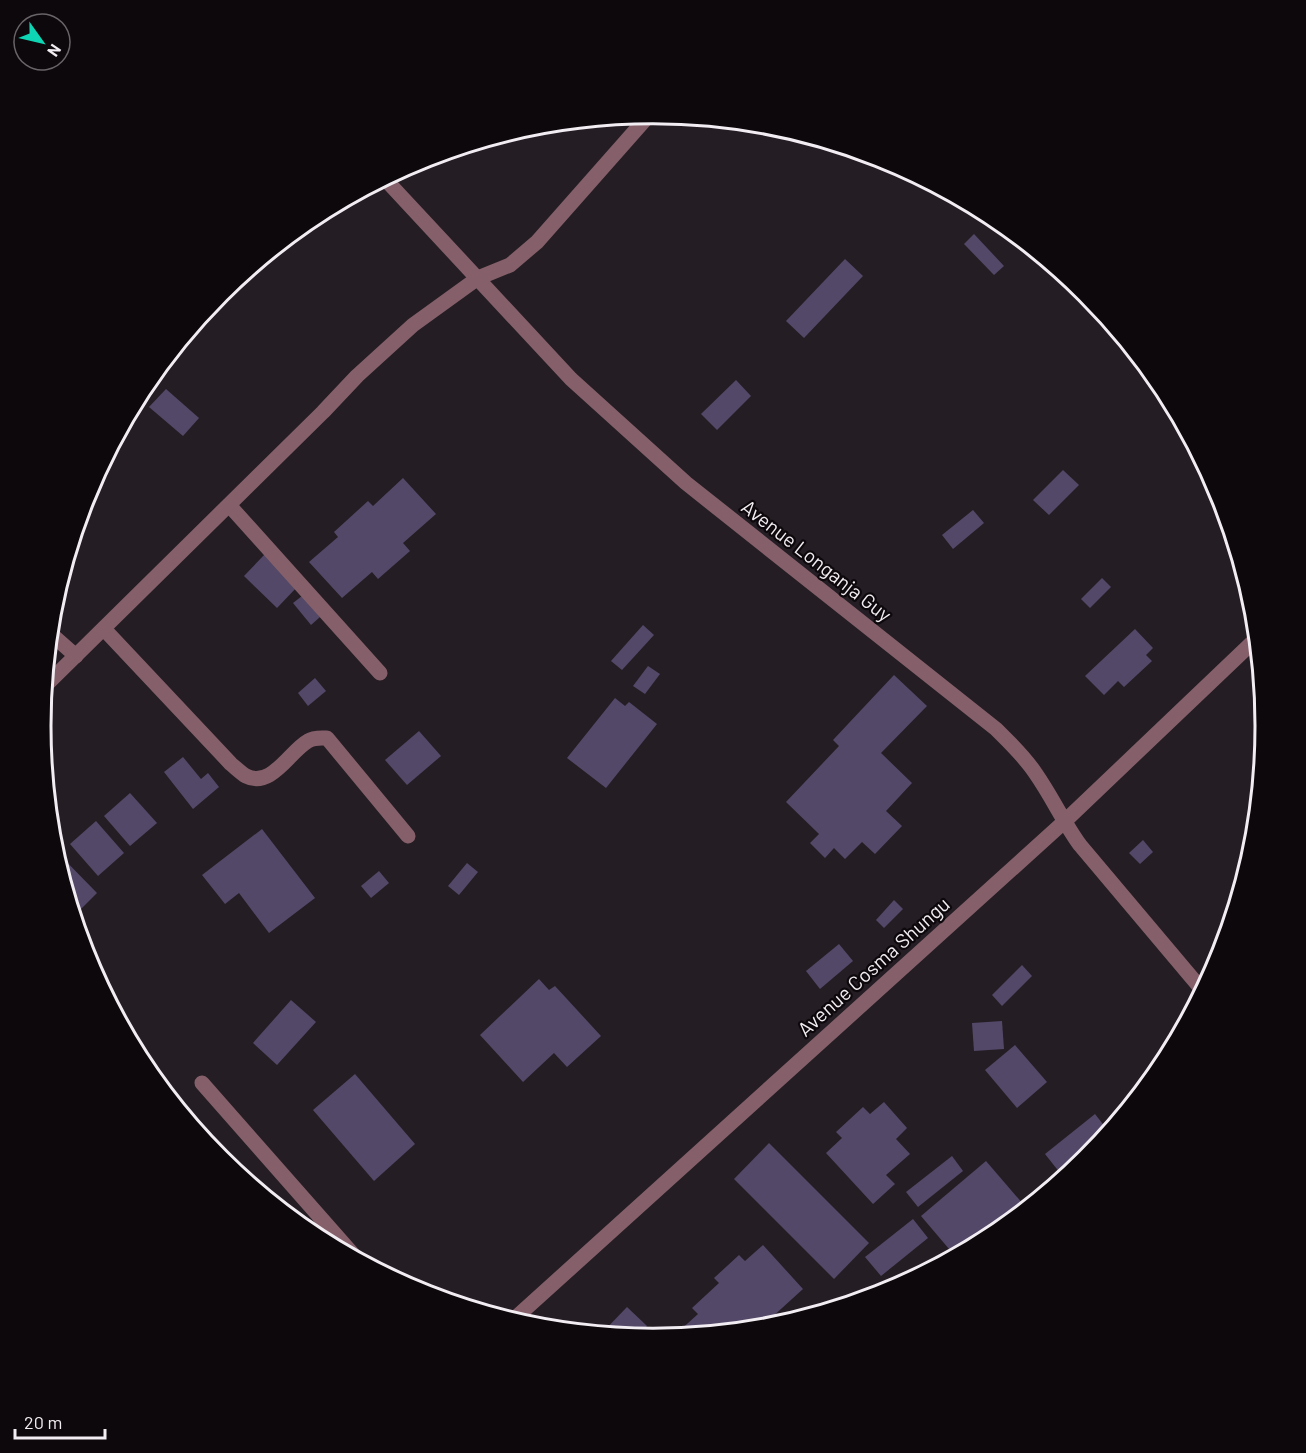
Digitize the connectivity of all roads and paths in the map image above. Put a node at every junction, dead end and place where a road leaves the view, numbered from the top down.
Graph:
1 (641, 125) edge
2 (391, 185) edge
3 (478, 278) junction
4 (229, 505) junction
5 (104, 628) junction
6 (58, 640) edge
7 (1249, 645) edge
8 (76, 656) junction
9 (380, 673) dead end
10 (53, 678) edge
11 (1065, 821) junction
12 (408, 836) dead end
13 (1197, 984) edge
14 (202, 1083) dead end
15 (341, 1241) edge
16 (520, 1313) edge

1 - 3 street
2 - 3 street, Avenue Longanja Guy
3 - 4 street
3 - 11 street, Avenue Longanja Guy
4 - 5 street
4 - 9 street
5 - 8 street
5 - 12 street
6 - 8 street
7 - 11 street, Avenue Cosma Shungu
8 - 10 street
11 - 13 street, Avenue Longanja Guy
11 - 16 street, Avenue Cosma Shungu
14 - 15 street

